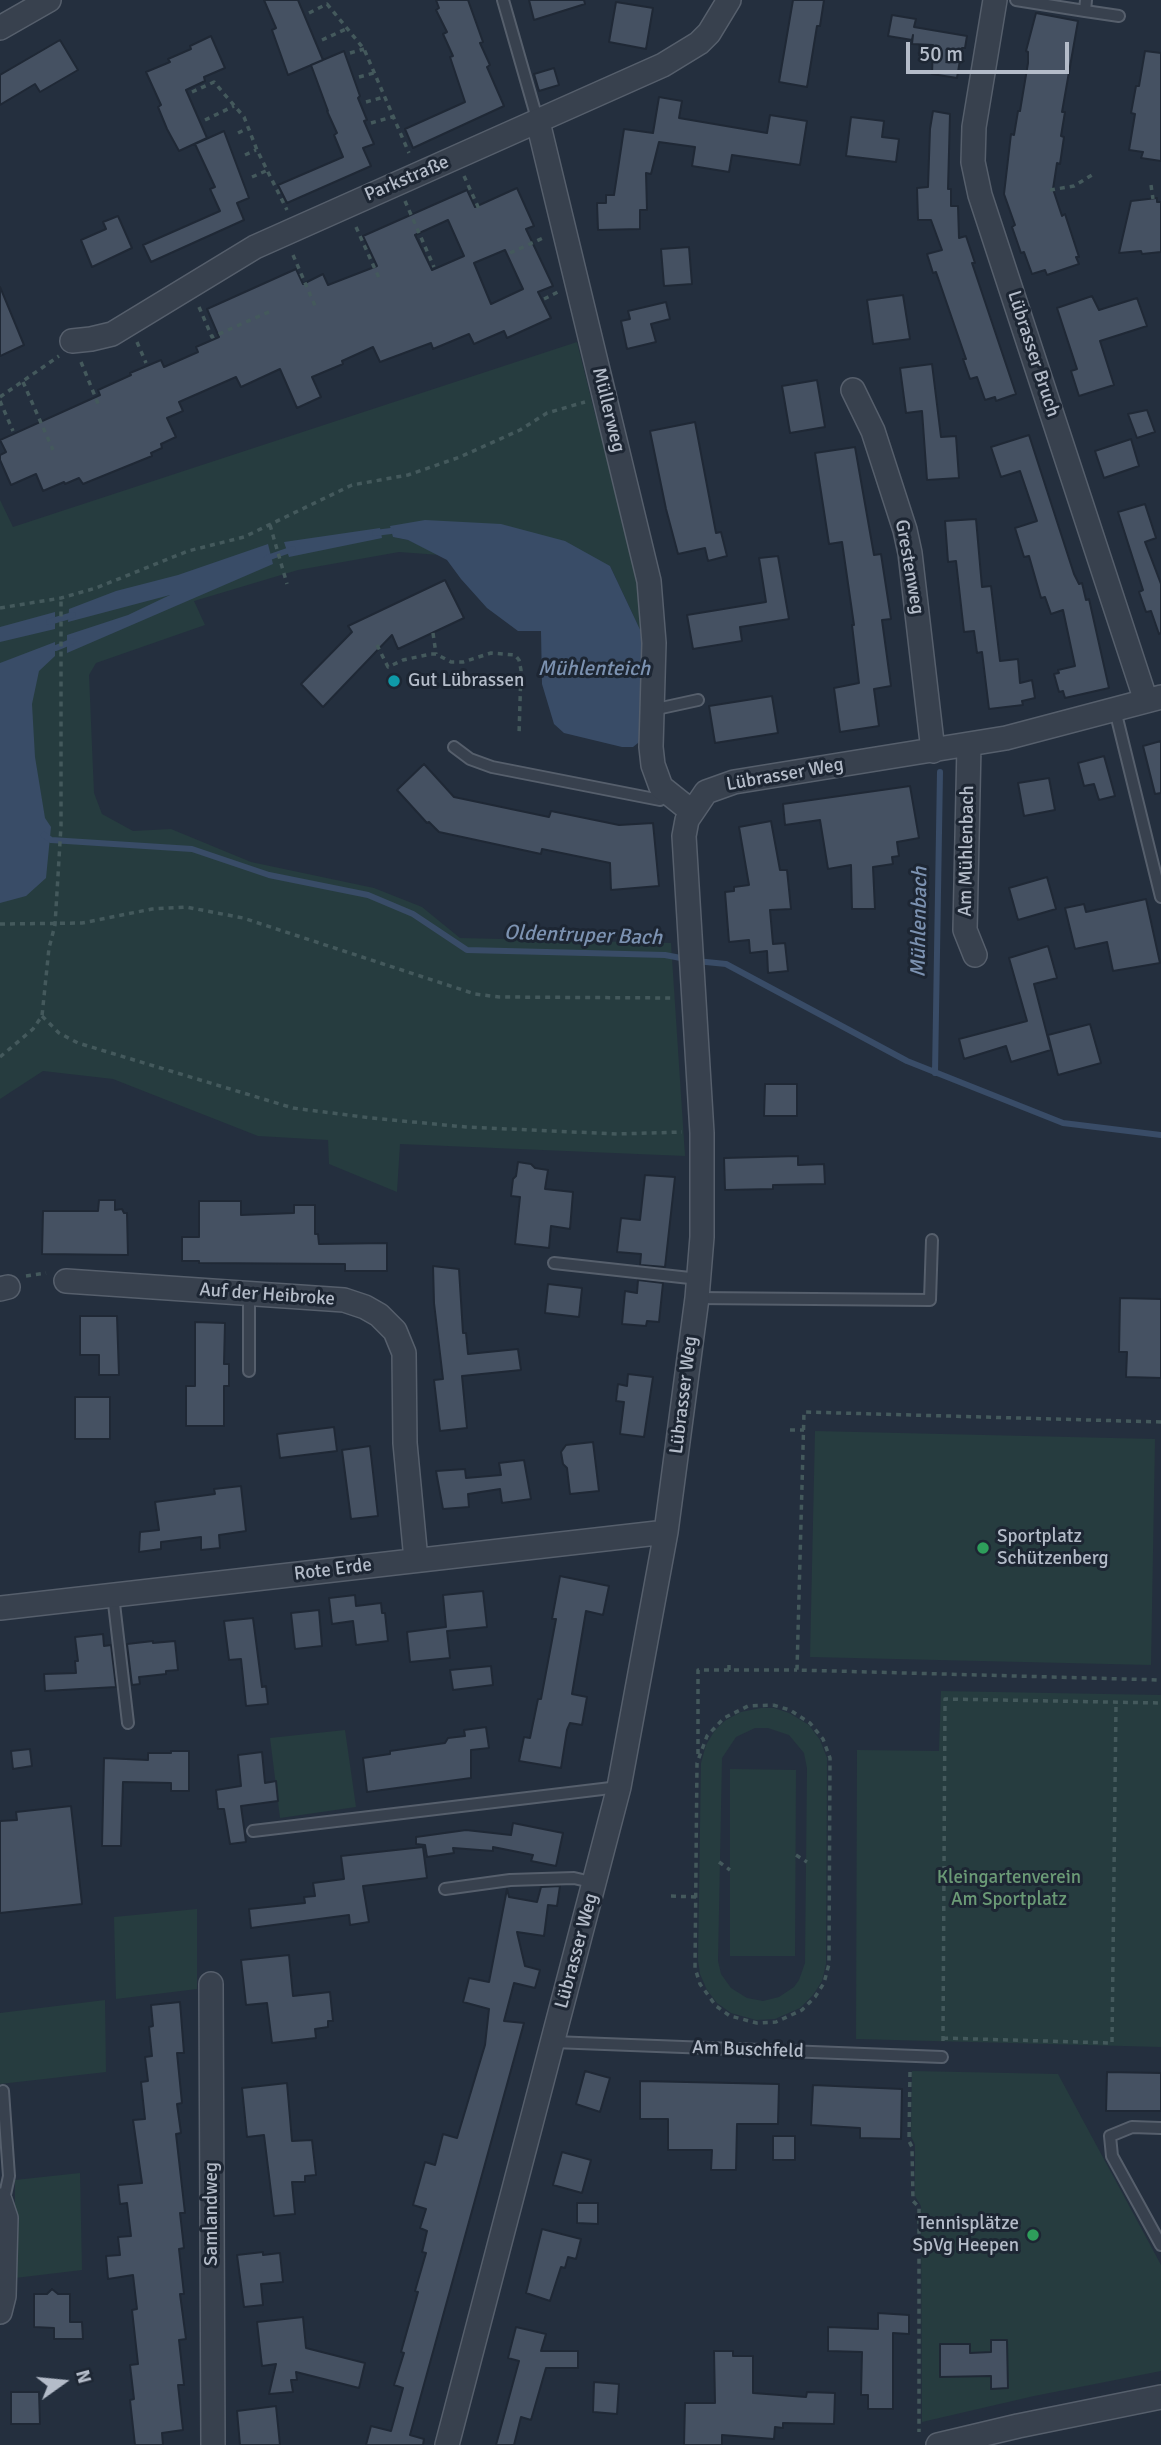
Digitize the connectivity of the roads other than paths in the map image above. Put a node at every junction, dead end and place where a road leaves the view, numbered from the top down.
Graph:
1 (49, 0) edge
2 (503, 0) edge
3 (729, 0) edge
4 (995, 0) edge
5 (1016, 0) edge
6 (1086, 6) edge
7 (1119, 16) dead end
8 (0, 28) edge
9 (538, 122) junction
10 (72, 341) road end
11 (853, 390) dead end
12 (1154, 699) edge
13 (698, 701) dead end
14 (652, 710) junction
15 (1115, 710) junction
16 (969, 745) junction
17 (454, 747) dead end
18 (933, 751) junction
19 (668, 794) junction
20 (691, 811) junction
21 (1161, 897) edge
22 (975, 955) dead end
23 (932, 1240) dead end
24 (554, 1263) dead end
25 (66, 1282) road end
26 (698, 1289) junction
27 (249, 1294) junction
28 (249, 1371) dead end
29 (666, 1532) junction
30 (416, 1560) junction
31 (113, 1595) junction
32 (0, 1608) edge
33 (128, 1723) dead end
34 (619, 1787) junction
35 (253, 1831) dead end
36 (594, 1883) junction
37 (445, 1889) dead end
38 (211, 1984) dead end
39 (553, 2042) junction
40 (942, 2057) road end
41 (3, 2091) dead end
42 (1161, 2128) edge
43 (1, 2202) edge
44 (1161, 2245) edge
45 (0, 2312) edge
46 (1161, 2397) edge
47 (928, 2440) edge
48 (213, 2445) edge
49 (447, 2445) edge

1 - 8 street
2 - 9 lane, Müllerweg
3 - 9 street, Parkstraße
4 - 12 street, Lübrasser Bruch
5 - 6 lane
6 - 7 lane
9 - 10 street, Parkstraße
9 - 14 street, Müllerweg
11 - 18 street, Grestenweg
12 - 15 street, Lübrasser Weg
13 - 14 lane
14 - 19 street, Müllerweg
15 - 16 street, Lübrasser Weg
15 - 21 lane
16 - 18 street, Lübrasser Weg
16 - 22 street, Am Mühlenbach
17 - 19 lane
18 - 20 street, Lübrasser Weg
19 - 20 street, Müllerweg
20 - 26 street, Lübrasser Weg
23 - 26 lane
24 - 26 lane
25 - 27 street, Auf der Heibroke
26 - 29 street, Lübrasser Weg
27 - 28 lane
27 - 30 street, Auf der Heibroke
29 - 30 street, Rote Erde
29 - 34 street, Lübrasser Weg
30 - 31 street, Rote Erde
31 - 32 street, Rote Erde
31 - 33 lane
34 - 35 lane
34 - 36 street, Lübrasser Weg
36 - 37 lane
36 - 39 street, Lübrasser Weg
38 - 48 street, Samlandweg
39 - 40 lane, Am Buschfeld
39 - 49 street, Lübrasser Weg
41 - 43 lane
42 - 44 lane
43 - 45 street
46 - 47 street

